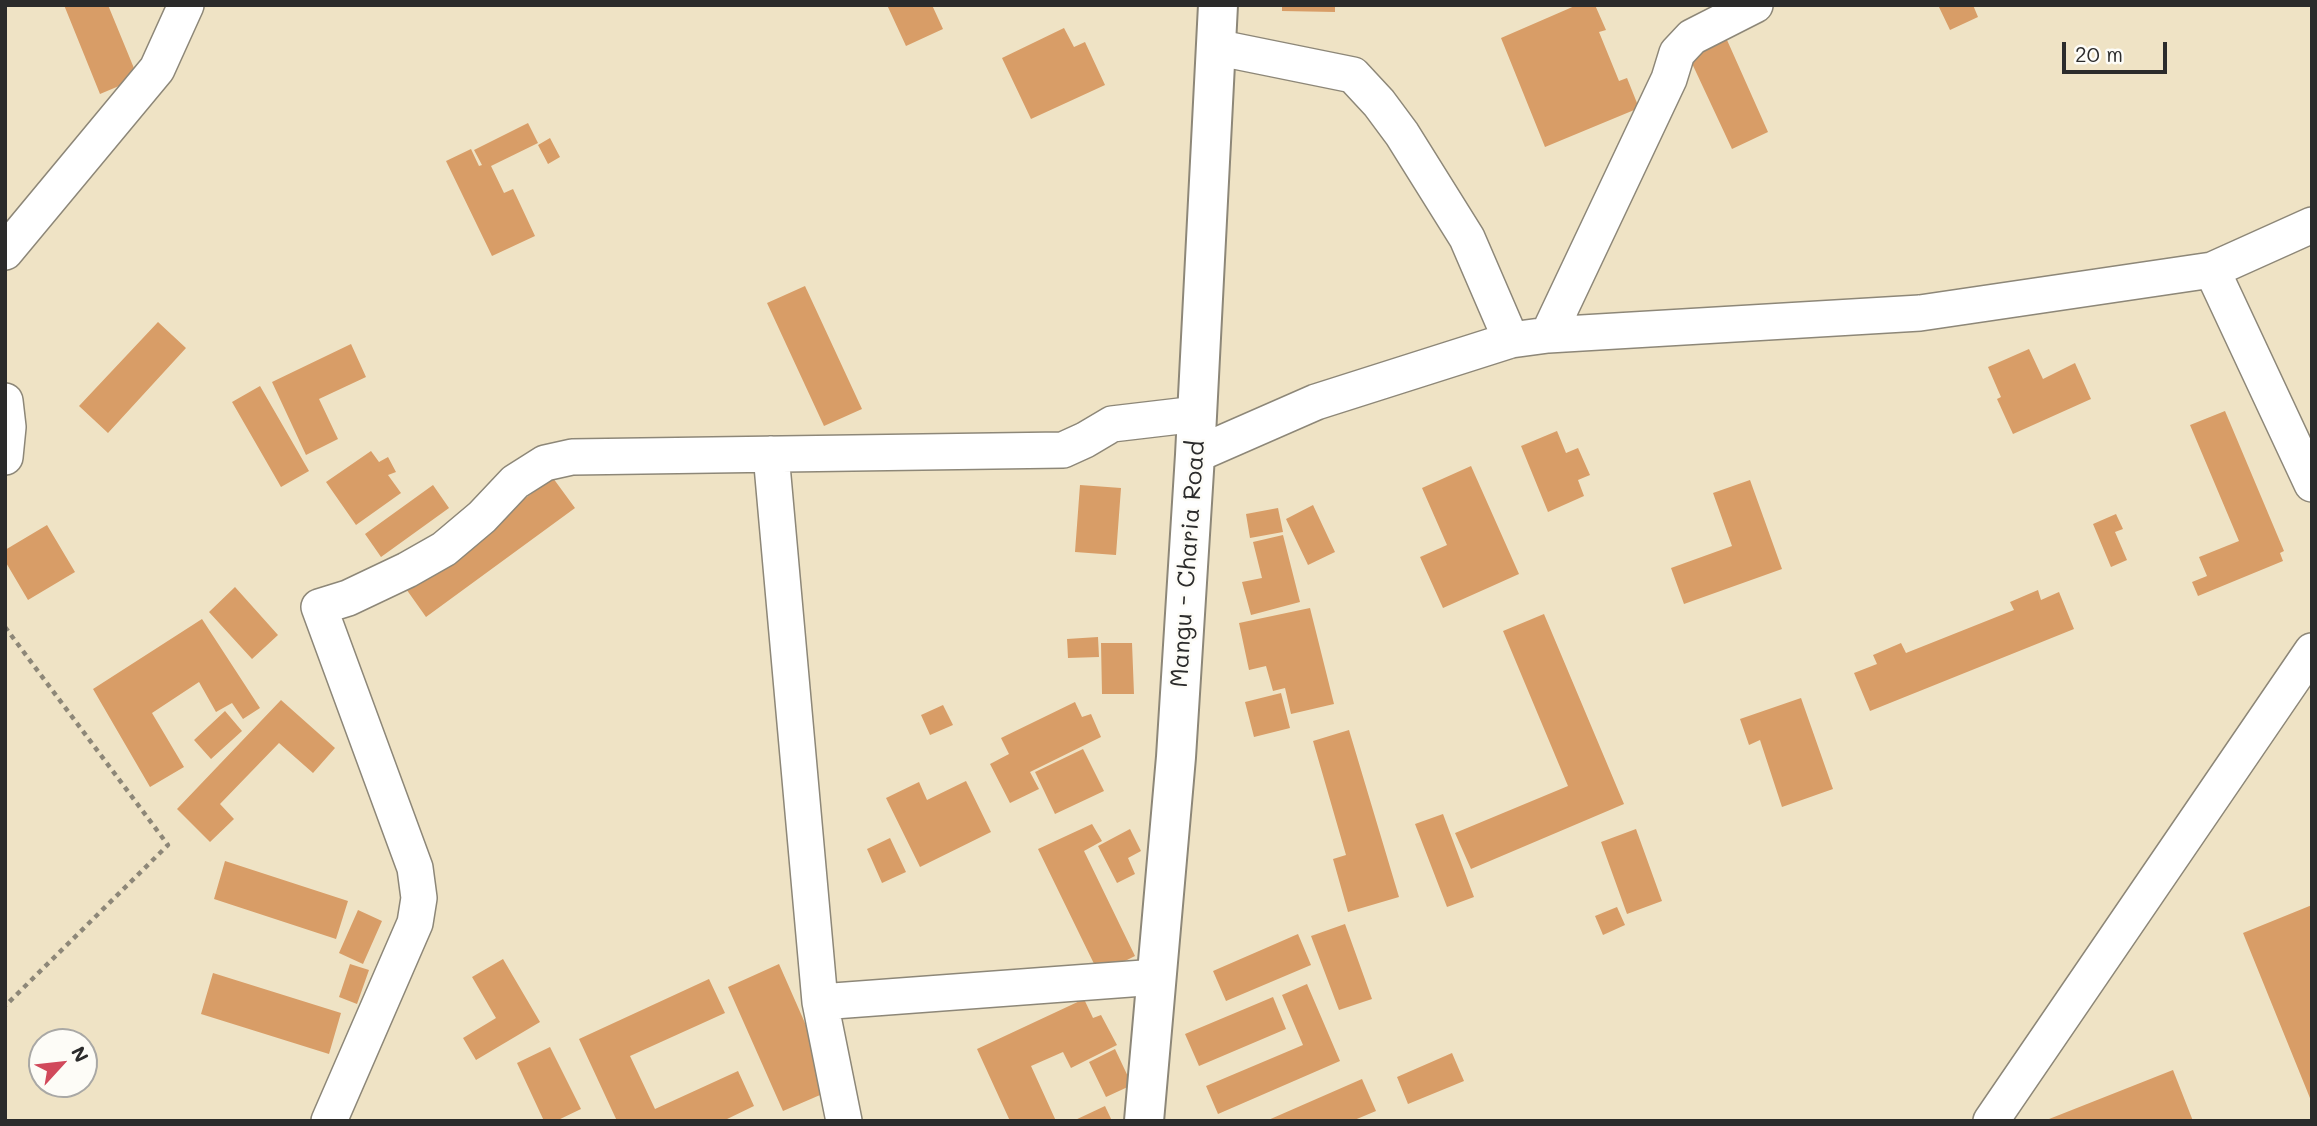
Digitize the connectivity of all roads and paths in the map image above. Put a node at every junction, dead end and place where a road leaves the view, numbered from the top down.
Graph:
1 (186, 5) edge
2 (1218, 5) edge
3 (1755, 5) edge
4 (1215, 47) junction
5 (2312, 225) edge
6 (5, 252) edge
7 (2212, 270) junction
8 (1548, 335) junction
9 (1511, 340) junction
10 (5, 401) edge
11 (1197, 414) junction
12 (771, 454) junction
13 (1195, 455) junction
14 (5, 457) edge
15 (2312, 484) edge
16 (5, 628) edge
17 (2312, 651) edge
18 (1157, 977) junction
19 (820, 1002) junction
20 (5, 1006) edge
21 (329, 1121) edge
22 (844, 1121) edge
23 (1144, 1121) edge
24 (1991, 1121) edge

1 - 6 street
2 - 4 street, Mangu - Charia Road
3 - 8 street
4 - 9 street
4 - 11 street, Mangu - Charia Road
5 - 7 street
7 - 8 street
7 - 15 street
8 - 9 street
9 - 13 street
10 - 14 street
11 - 12 street
11 - 13 street, Mangu - Charia Road
12 - 19 street
12 - 21 street
13 - 18 street, Mangu - Charia Road
16 - 20 path
17 - 24 street
18 - 19 street
18 - 23 street, Mangu - Charia Road
19 - 22 street

